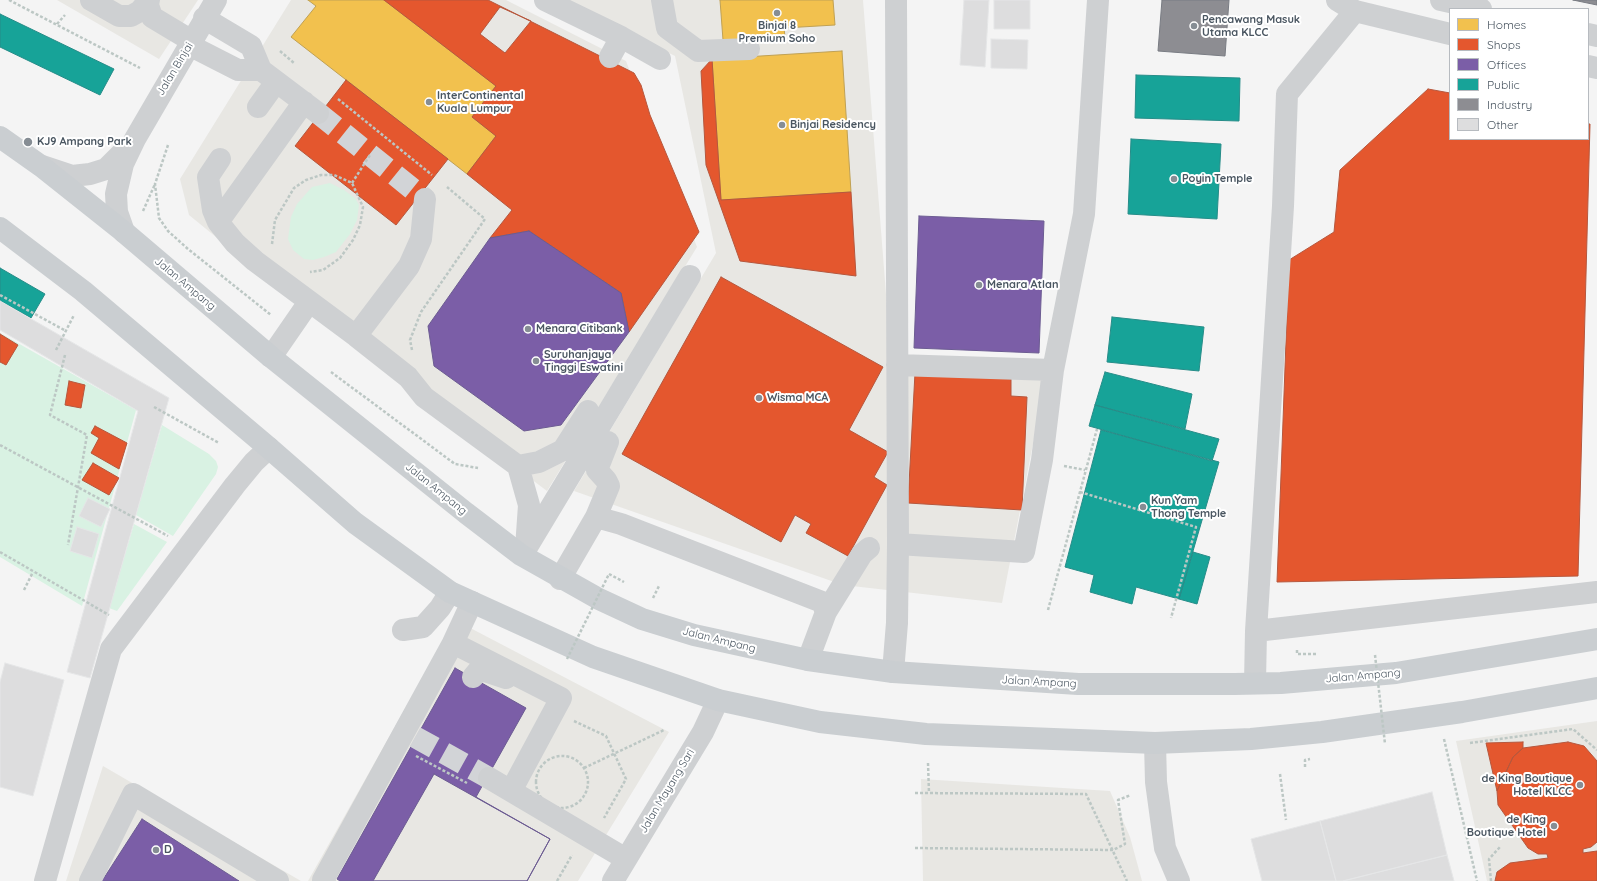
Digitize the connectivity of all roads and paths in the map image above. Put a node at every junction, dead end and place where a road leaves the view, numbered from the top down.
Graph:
1 (10, 0) edge
2 (92, 0) edge
3 (216, 0) edge
4 (545, 0) edge
5 (662, 0) edge
6 (896, 0) edge
7 (1098, 0) edge
8 (1441, 0) edge
9 (148, 1) edge
10 (568, 5) edge
11 (1346, 6) edge
12 (1476, 8) edge
13 (65, 15) dead end
14 (204, 18) junction
15 (57, 24) junction
16 (1449, 34) edge
17 (621, 37) junction
18 (191, 43) junction
19 (276, 48) dead end
20 (749, 49) dead end
21 (610, 57) dead end
22 (660, 59) dead end
23 (140, 68) dead end
24 (301, 68) dead end
25 (268, 76) junction
26 (338, 98) dead end
27 (258, 107) dead end
28 (0, 137) edge
29 (135, 139) junction
30 (168, 145) dead end
31 (370, 154) dead end
32 (220, 159) dead end
33 (41, 166) junction
34 (436, 179) dead end
35 (352, 183) junction
36 (442, 184) dead end
37 (425, 199) dead end
38 (218, 222) junction
39 (0, 228) edge
40 (124, 232) junction
41 (272, 246) dead end
42 (308, 272) dead end
43 (690, 276) dead end
44 (0, 295) edge
45 (307, 305) junction
46 (75, 314) dead end
47 (275, 318) dead end
48 (66, 331) junction
49 (356, 336) junction
50 (56, 350) dead end
51 (66, 355) dead end
52 (271, 357) junction
53 (897, 366) junction
54 (1053, 370) junction
55 (408, 377) junction
56 (424, 397) junction
57 (154, 407) dead end
58 (588, 411) dead end
59 (1097, 429) dead end
60 (608, 442) dead end
61 (219, 443) dead end
62 (0, 445) edge
63 (269, 448) junction
64 (518, 466) junction
65 (78, 488) junction
66 (1080, 492) junction
67 (596, 517) junction
68 (170, 538) dead end
69 (898, 544) junction
70 (68, 545) dead end
71 (869, 548) dead end
72 (0, 552) edge
73 (524, 552) junction
74 (33, 572) junction
75 (609, 574) dead end
76 (560, 579) junction
77 (659, 586) dead end
78 (24, 590) dead end
79 (450, 592) junction
80 (1597, 592) edge
81 (653, 598) dead end
82 (472, 602) junction
83 (1048, 610) dead end
84 (826, 612) junction
85 (110, 615) dead end
86 (1170, 618) dead end
87 (403, 630) dead end
88 (1256, 631) junction
89 (1597, 639) edge
90 (453, 643) junction
91 (1375, 655) dead end
92 (567, 659) dead end
93 (808, 660) junction
94 (893, 672) junction
95 (473, 677) dead end
96 (523, 678) junction
97 (1255, 684) junction
98 (1597, 688) edge
99 (718, 700) junction
100 (554, 711) junction
101 (664, 730) dead end
102 (1444, 736) dead end
103 (410, 741) junction
104 (1155, 743) junction
105 (1470, 743) dead end
106 (1385, 744) dead end
107 (1597, 750) edge
108 (616, 754) junction
109 (1305, 760) dead end
110 (928, 763) dead end
111 (1305, 767) dead end
112 (584, 768) junction
113 (1280, 774) dead end
114 (489, 778) tunnel mouth
115 (468, 784) dead end
116 (511, 791) junction
117 (915, 793) dead end
118 (929, 793) junction
119 (1132, 795) dead end
120 (1286, 820) dead end
121 (588, 836) junction
122 (1500, 847) dead end
123 (915, 848) dead end
124 (1113, 850) junction
125 (626, 859) junction
126 (45, 881) edge
127 (90, 881) edge
128 (278, 881) edge
129 (325, 881) edge
130 (558, 881) edge
131 (613, 881) edge
132 (1126, 881) edge
133 (1179, 881) edge
134 (1477, 881) edge
135 (1490, 881) edge

1 - 15 path
2 - 9 street
3 - 14 street, Jalan Binjai
4 - 10 street
5 - 20 street
6 - 53 street
7 - 54 street
8 - 12 street
9 - 18 street
10 - 17 street
11 - 16 street
11 - 88 street
13 - 15 path
14 - 18 street, Jalan Binjai
14 - 25 street
15 - 23 path
17 - 21 street
17 - 22 street
18 - 25 street
18 - 29 street, Jalan Binjai
19 - 24 path
25 - 27 street
25 - 38 street
26 - 34 path
28 - 33 main road, Jalan Ampang
29 - 33 street, Jalan Binjai
29 - 40 street, Jalan Binjai
30 - 47 path
31 - 35 path
32 - 38 street
33 - 40 main road, Jalan Ampang
35 - 41 path
35 - 42 path
36 - 55 path
37 - 49 street
38 - 45 street
39 - 63 main road
40 - 52 main road, Jalan Ampang
43 - 73 street
44 - 48 path
45 - 49 street
45 - 52 street
45 - 56 street
46 - 48 path
48 - 50 path
49 - 55 street
51 - 65 path
52 - 73 main road, Jalan Ampang
53 - 54 street
53 - 69 street
54 - 69 street
55 - 56 street
56 - 64 street
57 - 61 path
58 - 64 street
59 - 66 path
60 - 67 street
62 - 65 path
63 - 79 main road
63 - 126 street
64 - 73 street
65 - 68 path
65 - 70 path
66 - 83 path
66 - 86 path
67 - 76 street
67 - 84 street
69 - 94 street
71 - 84 street
72 - 74 path
73 - 76 main road, Jalan Ampang
74 - 78 path
74 - 85 path
75 - 92 path, bridge
76 - 93 main road, Jalan Ampang
77 - 81 path
79 - 82 main road
79 - 87 street
80 - 88 street
82 - 90 street
82 - 99 main road
84 - 93 street
88 - 97 street
89 - 97 main road, Jalan Ampang
90 - 96 street
90 - 103 street
91 - 106 path, bridge
93 - 94 main road, Jalan Ampang
94 - 97 main road, Jalan Ampang
95 - 96 street
96 - 100 street
98 - 104 main road
99 - 104 main road
99 - 125 street, Jalan Mayang Sari
100 - 108 path
100 - 116 street
101 - 108 path
102 - 134 path
103 - 115 path
103 - 129 street
104 - 133 street
105 - 107 path
108 - 112 path
108 - 121 path
109 - 111 path
110 - 118 path
112 - 112 path
113 - 120 path
114 - 116 street
116 - 121 street
117 - 118 path
118 - 124 path
119 - 124 path
121 - 125 street
121 - 130 path
122 - 135 path
123 - 124 path
124 - 132 path
125 - 131 street, Jalan Mayang Sari
127 - 128 street

